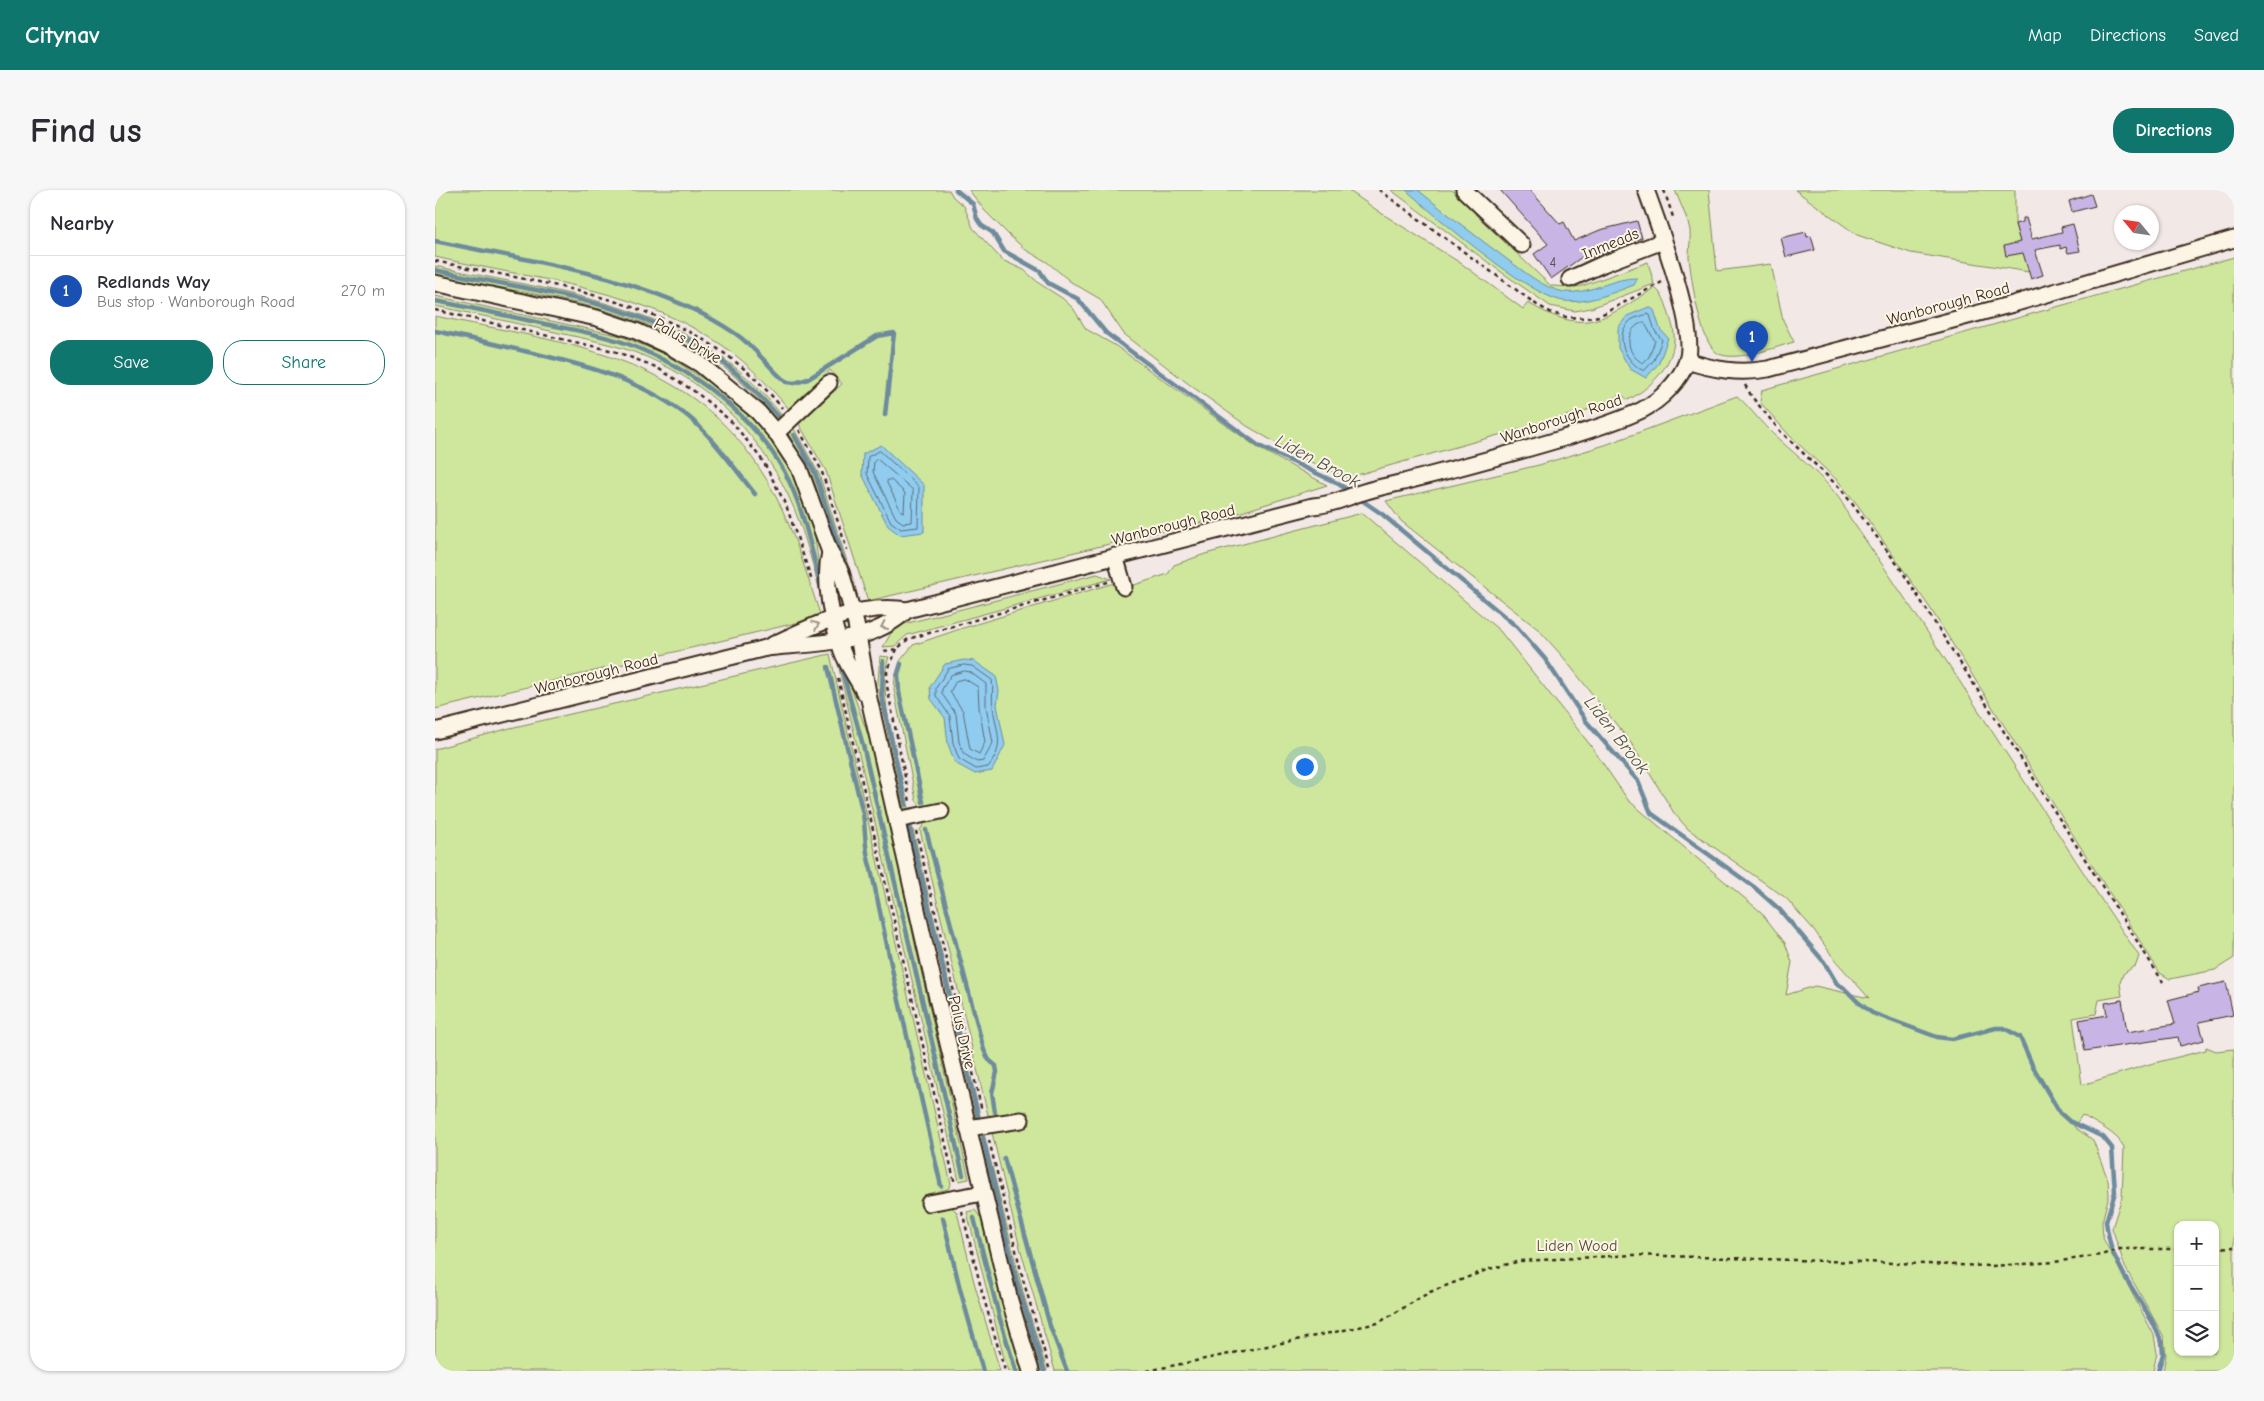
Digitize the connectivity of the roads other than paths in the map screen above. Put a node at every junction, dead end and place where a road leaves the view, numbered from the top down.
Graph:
1 (1464, 190) edge
2 (1646, 190) edge
3 (2234, 239) edge
4 (1663, 241) junction
5 (1521, 246) dead end
6 (1569, 279) dead end
7 (435, 283) edge
8 (1687, 361) junction
9 (829, 383) dead end
10 (776, 433) junction
11 (830, 552) junction
12 (1115, 556) junction
13 (1123, 583) road end
14 (907, 610) junction
15 (853, 614) junction
16 (835, 618) junction
17 (859, 636) junction
18 (839, 640) junction
19 (766, 648) junction
20 (869, 700) junction
21 (435, 731) edge
22 (941, 811) dead end
23 (897, 820) junction
24 (1021, 1120) dead end
25 (968, 1128) junction
26 (983, 1193) junction
27 (929, 1203) dead end
28 (1031, 1371) edge

1 - 5 street
2 - 4 street
3 - 8 street, Wanborough Road
4 - 6 street, Inmeads
4 - 8 street
7 - 10 street, Palus Drive
8 - 12 street, Wanborough Road
9 - 10 street
10 - 11 street, Palus Drive
11 - 15 street, Palus Drive
11 - 16 street, Palus Drive
12 - 13 street
12 - 14 street, Wanborough Road
14 - 15 street, Wanborough Road
14 -> 17 street, Wanborough Road
15 - 16 street, Wanborough Road
15 - 17 street, Palus Drive
16 - 18 street, Palus Drive
19 -> 16 street, Wanborough Road
17 - 18 street, Wanborough Road
17 - 20 street, Palus Drive
18 - 19 street, Wanborough Road
18 - 20 street, Palus Drive
19 - 21 street, Wanborough Road
20 - 23 street, Palus Drive
22 - 23 street
23 - 25 street, Palus Drive
24 - 25 street
25 - 26 street, Palus Drive
26 - 27 street
26 - 28 street, Palus Drive

